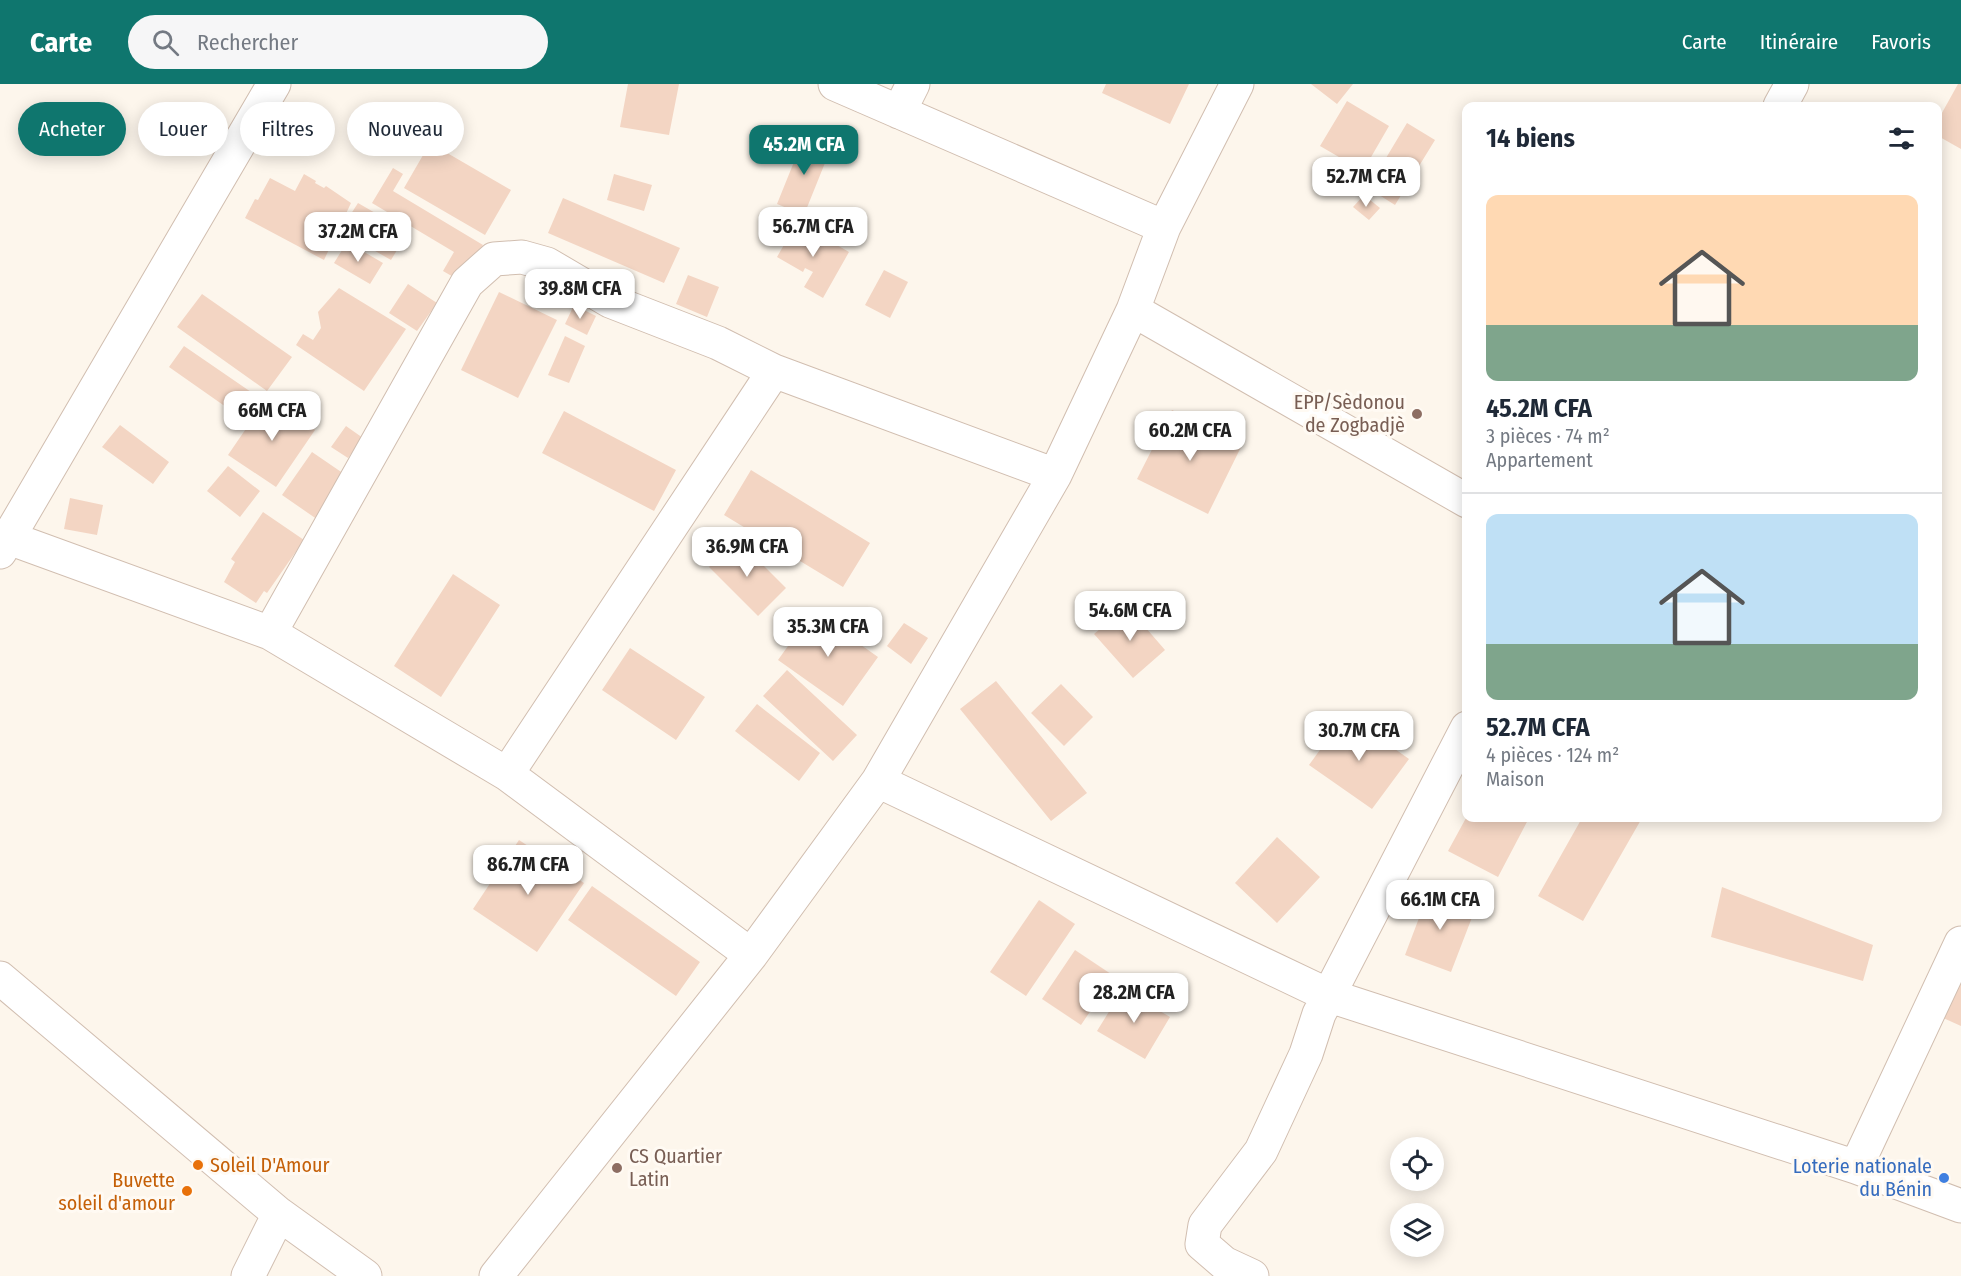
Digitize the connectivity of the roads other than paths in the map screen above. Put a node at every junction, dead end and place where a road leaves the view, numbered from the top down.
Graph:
1 (274, 84) edge
2 (836, 84) edge
3 (1237, 84) edge
4 (1792, 84) edge
5 (906, 98) edge
6 (1782, 102) edge
7 (1164, 227) junction
8 (1133, 310) junction
9 (774, 371) junction
10 (1055, 475) junction
11 (1462, 498) edge
12 (4, 545) edge
13 (270, 633) junction
14 (1462, 738) edge
15 (507, 774) junction
16 (878, 781) junction
17 (1961, 943) edge
18 (751, 955) junction
19 (0, 978) edge
20 (1330, 996) junction
21 (1856, 1167) junction
22 (1961, 1206) edge
23 (279, 1214) junction
24 (248, 1276) edge
25 (364, 1276) edge
26 (496, 1276) edge
27 (1252, 1276) edge

1 - 12 street
2 - 5 street
3 - 7 street
4 - 6 street
5 - 7 street
7 - 8 street
8 - 10 street
8 - 11 street
9 - 10 street
9 - 13 street
9 - 15 street
10 - 16 street
12 - 13 street
13 - 15 street
14 - 20 street
15 - 18 street
16 - 18 street
16 - 20 street
17 - 21 street
18 - 26 street
19 - 23 street
20 - 21 street
20 - 27 street
21 - 22 street
23 - 24 street
23 - 25 street

